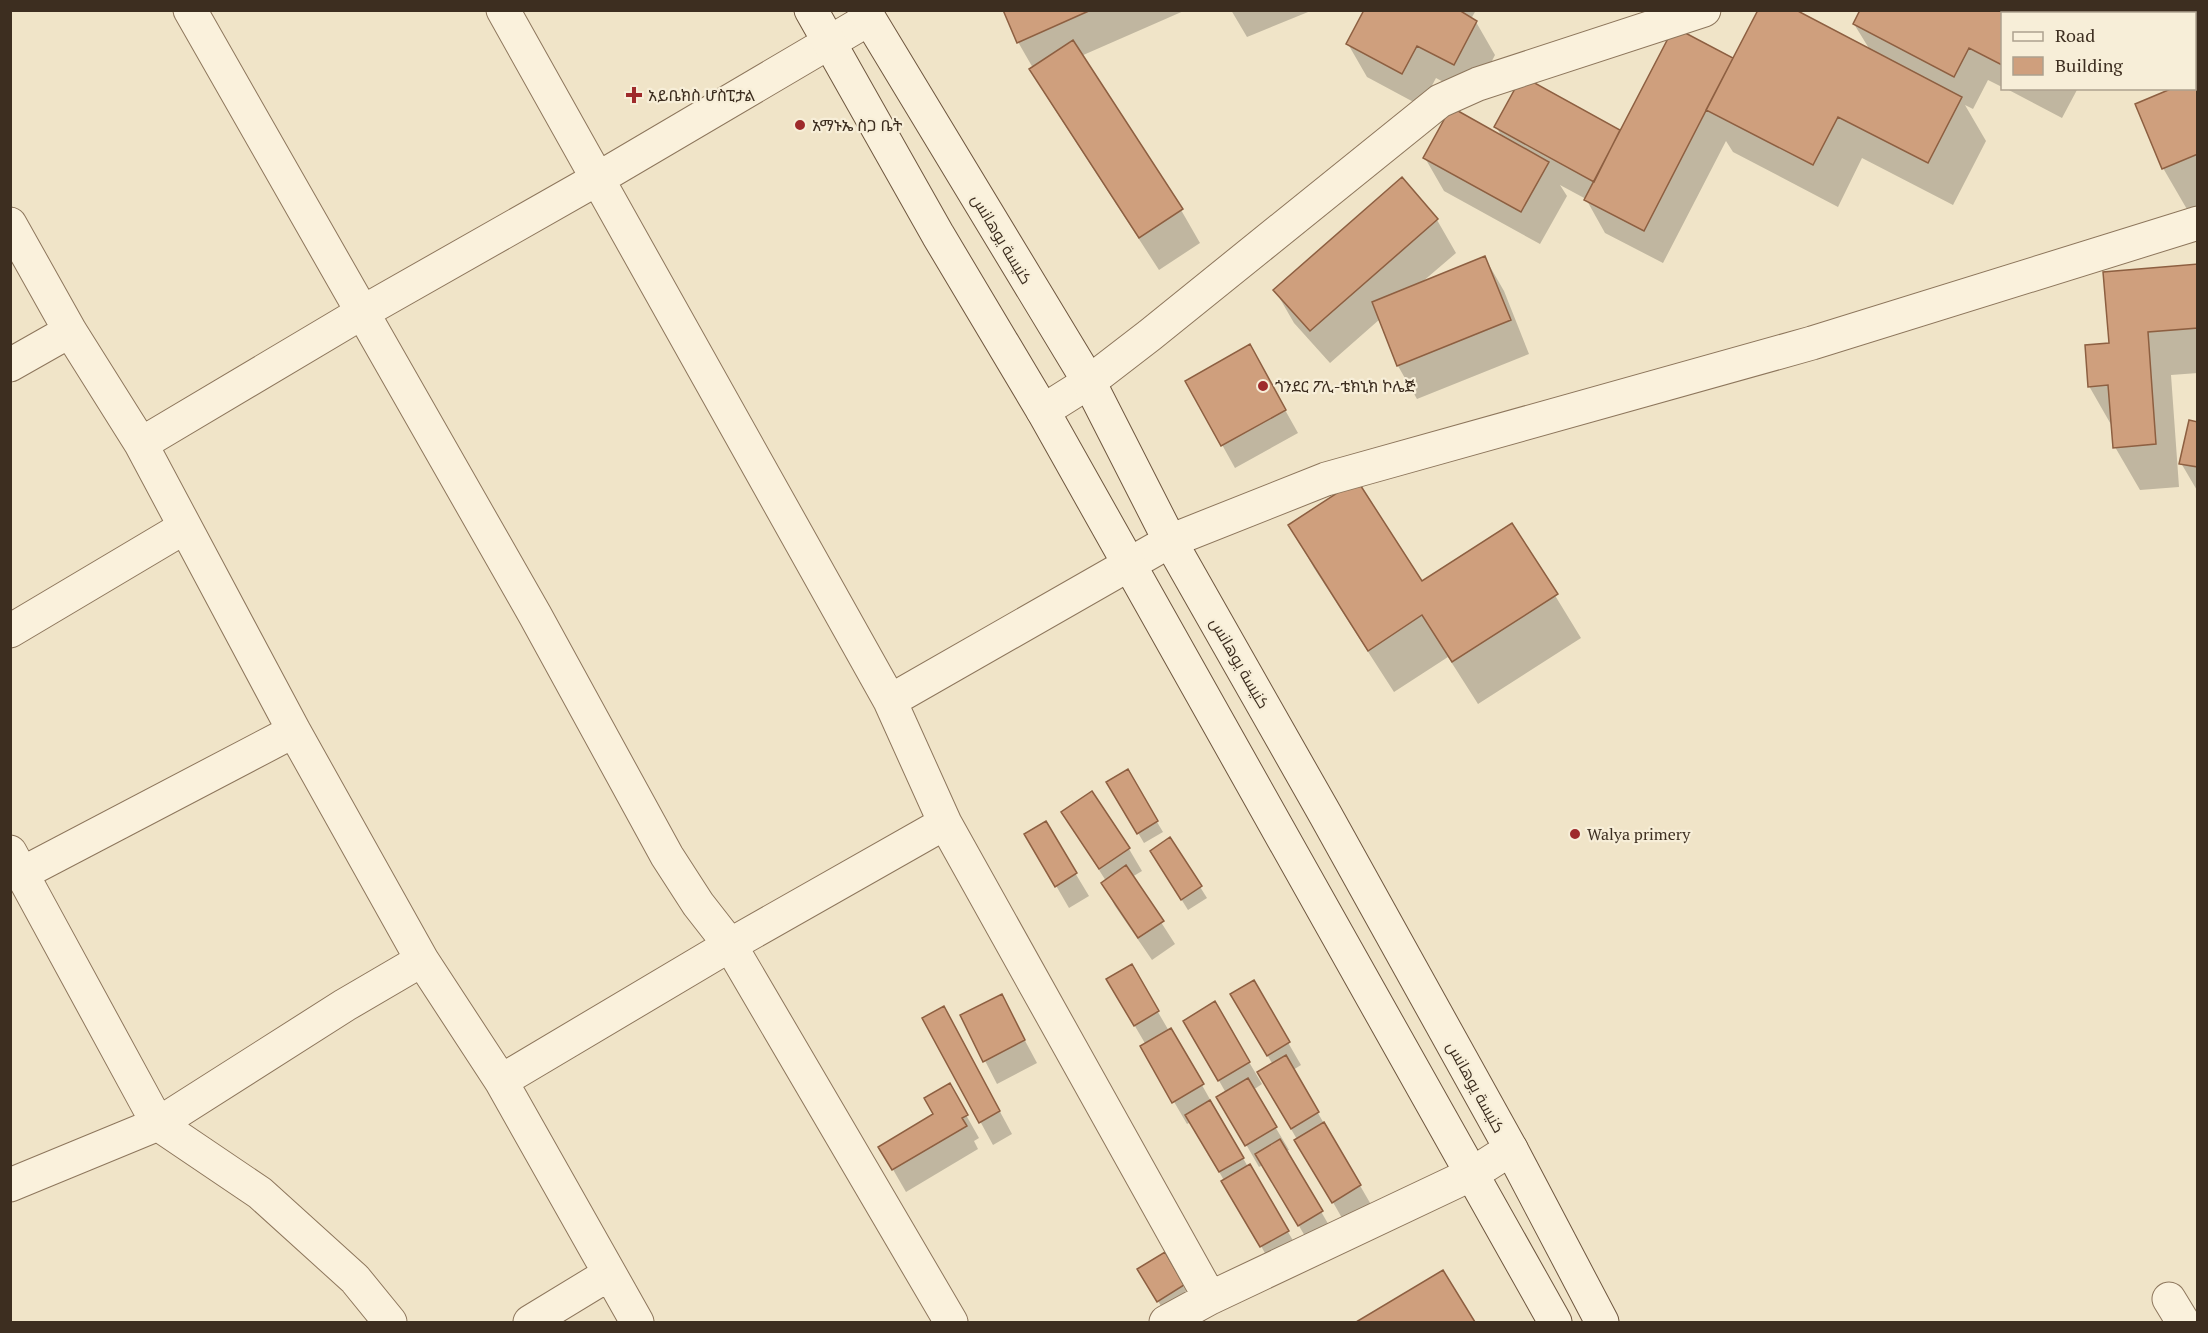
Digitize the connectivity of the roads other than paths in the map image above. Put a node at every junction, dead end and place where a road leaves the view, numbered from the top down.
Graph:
1 (190, 10) edge
2 (503, 10) edge
3 (811, 10) edge
4 (1704, 10) edge
5 (867, 15) edge
6 (829, 41) junction
7 (599, 178) junction
8 (983, 207) junction
9 (2198, 223) edge
10 (10, 224) edge
11 (938, 235) junction
12 (363, 312) junction
13 (70, 331) junction
14 (10, 365) edge
15 (1089, 382) junction
16 (1043, 411) junction
17 (141, 444) junction
18 (185, 527) junction
19 (1170, 541) junction
20 (1130, 565) junction
21 (10, 631) edge
22 (890, 701) junction
23 (294, 731) junction
24 (945, 823) junction
25 (17, 863) edge
26 (730, 945) junction
27 (422, 960) junction
28 (501, 1081) junction
29 (158, 1124) junction
30 (1511, 1149) junction
31 (1472, 1174) junction
32 (10, 1185) edge
33 (609, 1274) junction
34 (1210, 1298) junction
35 (390, 1323) edge
36 (530, 1323) edge
37 (637, 1323) edge
38 (951, 1323) edge
39 (1166, 1323) edge
40 (1555, 1323) edge
41 (1602, 1323) edge

1 - 12 street
2 - 7 street
3 - 6 street
4 - 15 street
5 - 6 street
5 - 8 street, كنيسة يوهانس
6 - 7 street
6 - 11 street
7 - 12 street
7 - 22 street
8 - 11 street
8 - 15 street, كنيسة يوهانس
9 - 19 street
10 - 13 street
11 - 16 street
12 - 17 street
12 - 26 street
13 - 14 street
13 - 17 street
15 - 16 street
15 - 19 street, كنيسة يوهانس
16 - 20 street
17 - 18 street
18 - 21 street
18 - 23 street
19 - 20 street
19 - 30 street, كنيسة يوهانس
20 - 22 street
20 - 31 street
22 - 24 street
23 - 25 street
23 - 27 street
24 - 26 street
24 - 34 street
25 - 29 street
26 - 28 street
26 - 38 street
27 - 28 street
27 - 29 street
28 - 33 street
29 - 32 street
29 - 35 street
30 - 31 street
30 - 41 street, كنيسة يوهانس
31 - 34 street
31 - 40 street
33 - 36 street
33 - 37 street
34 - 39 street

